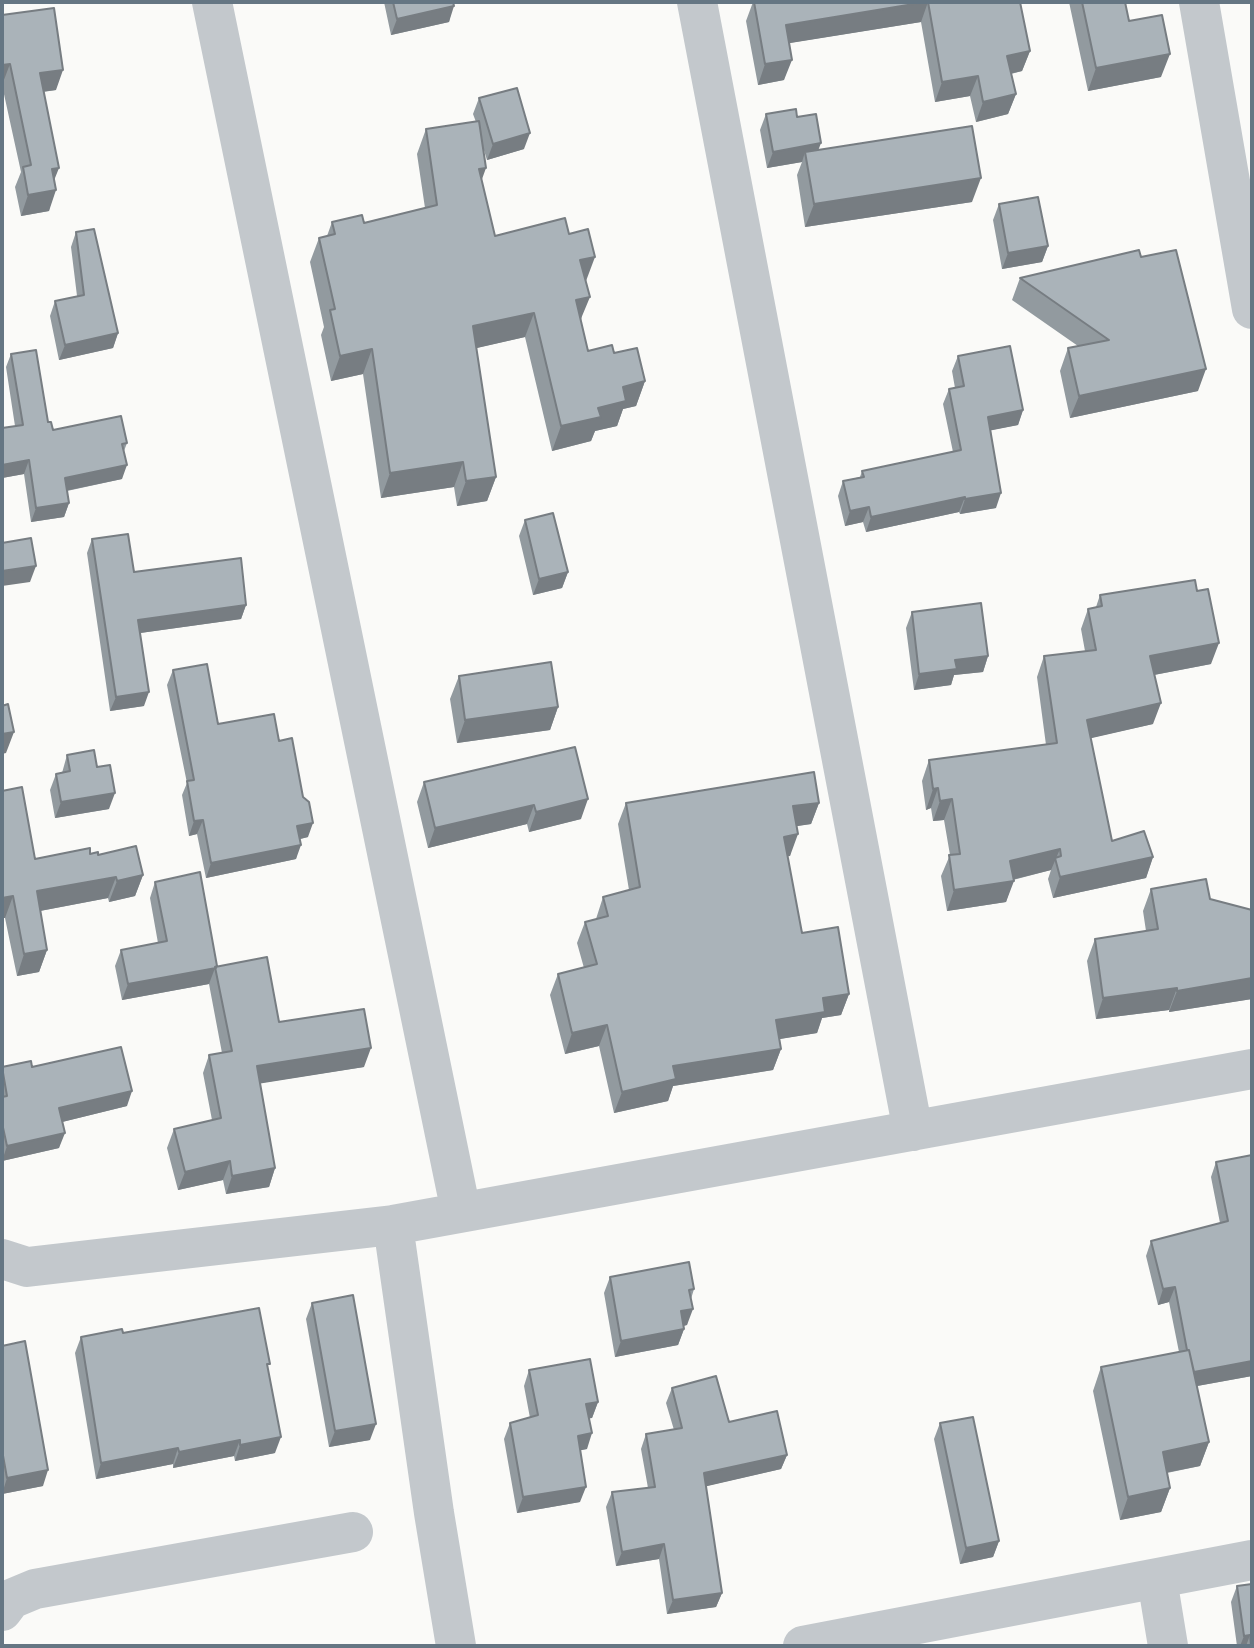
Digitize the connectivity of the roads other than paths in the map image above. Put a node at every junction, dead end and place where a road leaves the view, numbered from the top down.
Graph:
1 (212, 2) edge
2 (697, 2) edge
3 (1199, 2) edge
4 (1252, 309) edge
5 (1252, 1069) edge
6 (913, 1131) junction
7 (461, 1212) junction
8 (393, 1225) junction
9 (2, 1259) edge
10 (353, 1532) dead end
11 (1252, 1560) edge
12 (1157, 1579) junction
13 (2, 1611) edge
14 (456, 1646) edge
15 (803, 1646) edge
16 (1168, 1646) edge

1 - 7 street
2 - 6 street
3 - 4 street
5 - 6 street
6 - 7 street
7 - 8 street
8 - 9 street
8 - 14 street
10 - 13 street
11 - 12 street
12 - 15 street
12 - 16 street

